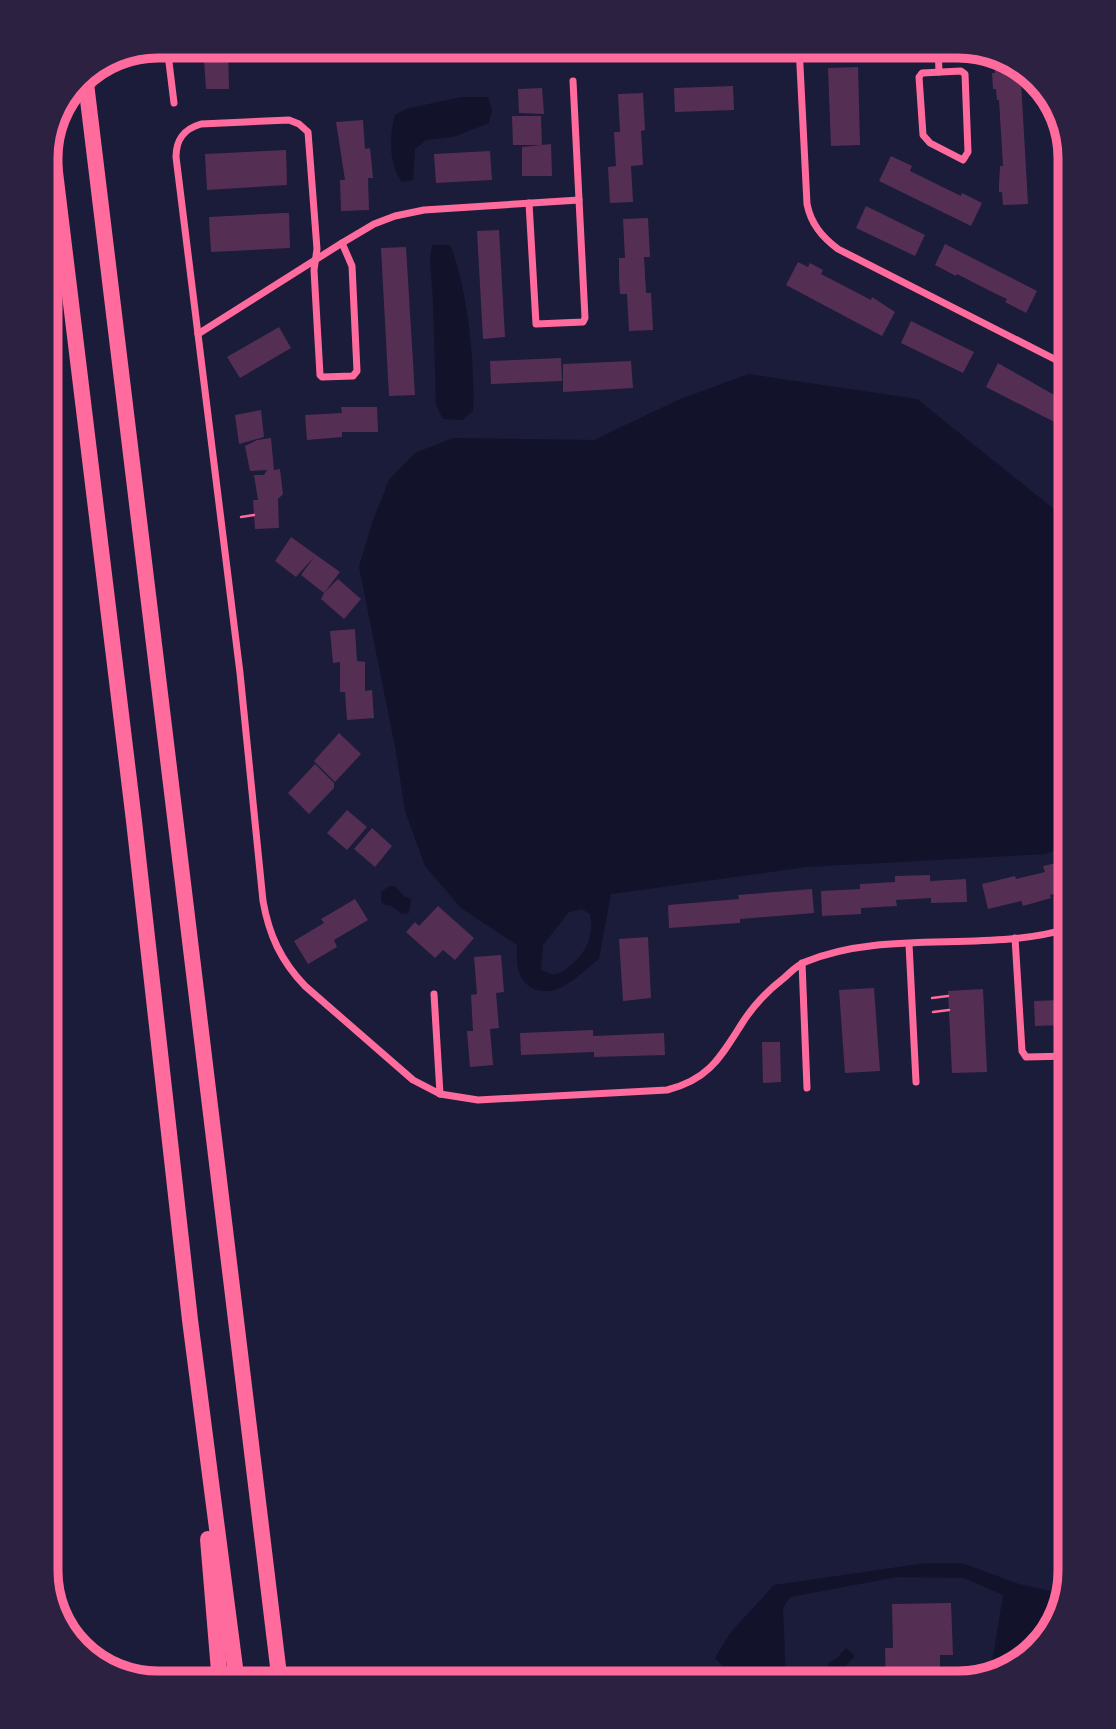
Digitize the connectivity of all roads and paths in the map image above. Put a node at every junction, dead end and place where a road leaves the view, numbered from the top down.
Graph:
1 (168, 58) edge
2 (800, 58) edge
3 (938, 58) edge
4 (939, 72) junction
5 (573, 81) dead end
6 (87, 88) edge
7 (174, 103) dead end
8 (58, 196) edge
9 (579, 200) junction
10 (530, 203) junction
11 (342, 243) junction
12 (316, 259) junction
13 (198, 334) junction
14 (1058, 361) edge
15 (254, 515) dead end
16 (241, 517) dead end
17 (1058, 932) edge
18 (1015, 938) junction
19 (909, 944) junction
20 (802, 963) junction
21 (434, 994) dead end
22 (948, 996) dead end
23 (932, 998) dead end
24 (949, 1010) dead end
25 (933, 1012) dead end
26 (1058, 1056) edge
27 (916, 1082) dead end
28 (807, 1088) dead end
29 (440, 1094) junction
30 (190, 1320) junction
31 (252, 1452) junction
32 (219, 1671) edge
33 (235, 1671) edge
34 (279, 1671) edge
35 (289, 1671) edge

1 - 7 street
2 - 14 street
3 - 4 street
4 - 4 street
5 - 9 street
6 - 31 highway
8 - 30 highway
9 - 10 street
9 - 10 street
10 - 11 street
11 - 12 street
11 - 12 street
12 - 13 street
12 - 13 street
13 - 29 street
15 - 16 path
17 - 18 street
18 - 19 street
18 - 26 street
19 - 20 street
19 - 27 street
20 - 28 street
20 - 29 street
21 - 29 street
22 - 23 path
24 - 25 path
30 - 32 highway
30 - 33 highway
31 - 34 highway
31 - 35 highway

